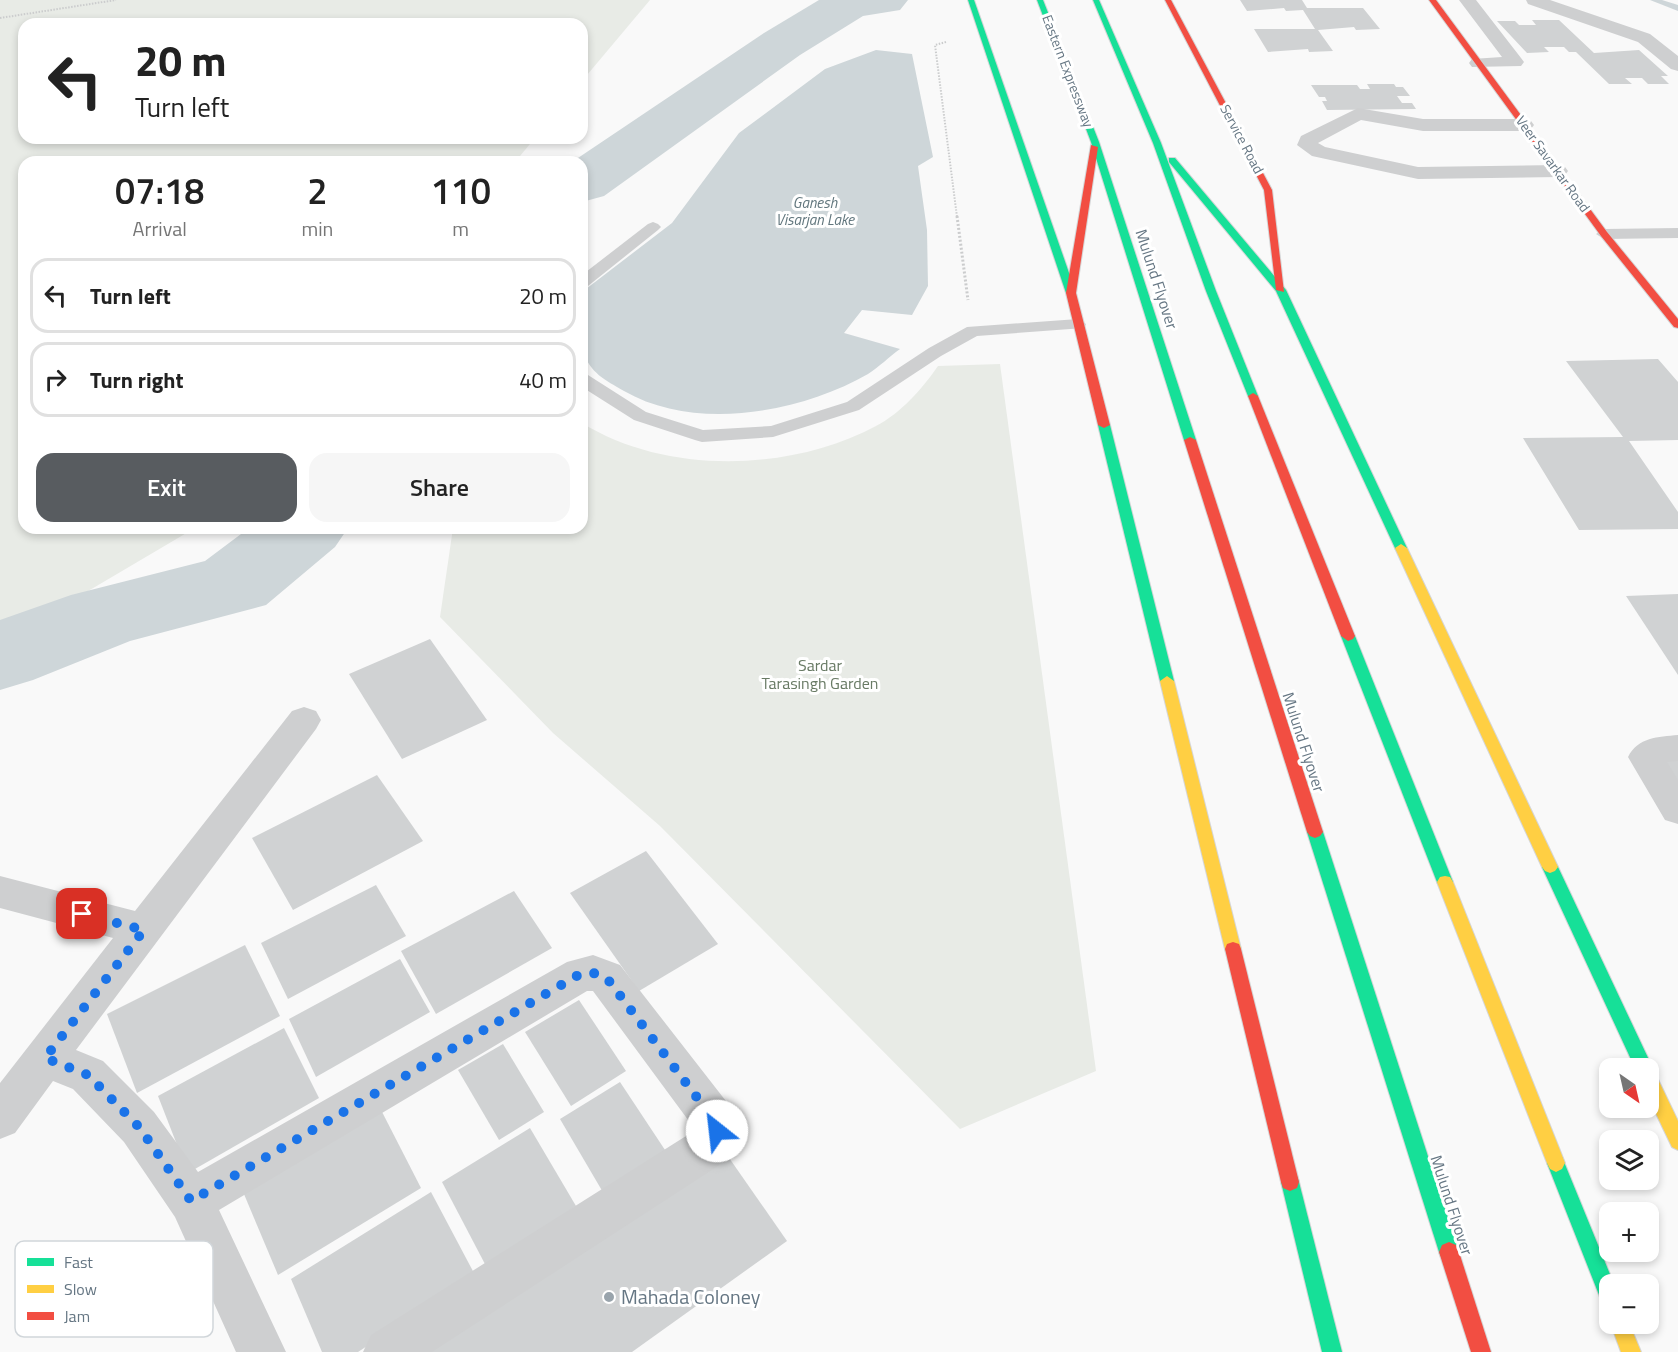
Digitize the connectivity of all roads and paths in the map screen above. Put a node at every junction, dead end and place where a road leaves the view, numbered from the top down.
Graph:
1 (116, 0) edge
2 (970, 0) edge
3 (1040, 0) edge
4 (1096, 0) edge
5 (1168, 0) edge
6 (1432, 0) edge
7 (1467, 0) edge
8 (1534, 0) edge
9 (0, 18) edge
10 (1453, 28) junction
11 (1490, 28) junction
12 (982, 34) junction
13 (1473, 55) junction
14 (1678, 65) edge
15 (1524, 125) junction
16 (1095, 142) junction
17 (1157, 143) junction
18 (1557, 171) junction
19 (652, 227) dead end
20 (1678, 233) edge
21 (1604, 234) junction
22 (588, 278) edge
23 (1281, 290) junction
24 (1071, 293) junction
25 (1078, 324) junction
26 (1678, 325) edge
27 (973, 331) junction
28 (588, 383) edge
29 (304, 720) dead end
30 (1678, 748) edge
31 (1678, 810) edge
32 (0, 892) edge
33 (144, 930) junction
34 (45, 1058) junction
35 (1639, 1058) edge
36 (1659, 1100) edge
37 (0, 1118) edge
38 (1678, 1141) edge
39 (191, 1201) junction
40 (210, 1241) edge
41 (213, 1248) edge
42 (1600, 1274) edge
43 (1624, 1334) edge
44 (261, 1352) edge
45 (388, 1352) edge
46 (1332, 1352) edge
47 (1481, 1352) edge
48 (1631, 1352) edge

1 - 9 path
2 - 12 main road
3 - 16 main road, Eastern Expressway
4 - 17 main road
5 - 23 main road, Service Road
6 - 10 main road, Veer Savarkar Road
7 - 11 street
8 - 14 street
10 - 11 street
10 - 13 main road, Veer Savarkar Road
11 - 13 street
12 - 24 main road
12 - 27 path
13 - 15 main road, Veer Savarkar Road
15 - 18 main road, Veer Savarkar Road
15 - 18 street
16 - 24 main road
16 - 47 main road, Mulund Flyover
17 - 23 main road
17 - 42 main road
18 - 21 main road, Veer Savarkar Road
19 - 22 lane
20 - 21 lane
21 - 26 main road, Veer Savarkar Road
23 - 35 main road
24 - 25 main road
25 - 27 lane
25 - 46 main road
27 - 28 lane
29 - 33 street
30 - 31 street
32 - 33 street
33 - 34 street
34 - 37 street
34 - 39 street
36 - 38 main road
39 - 40 street
39 - 45 street
41 - 44 street
43 - 48 main road

